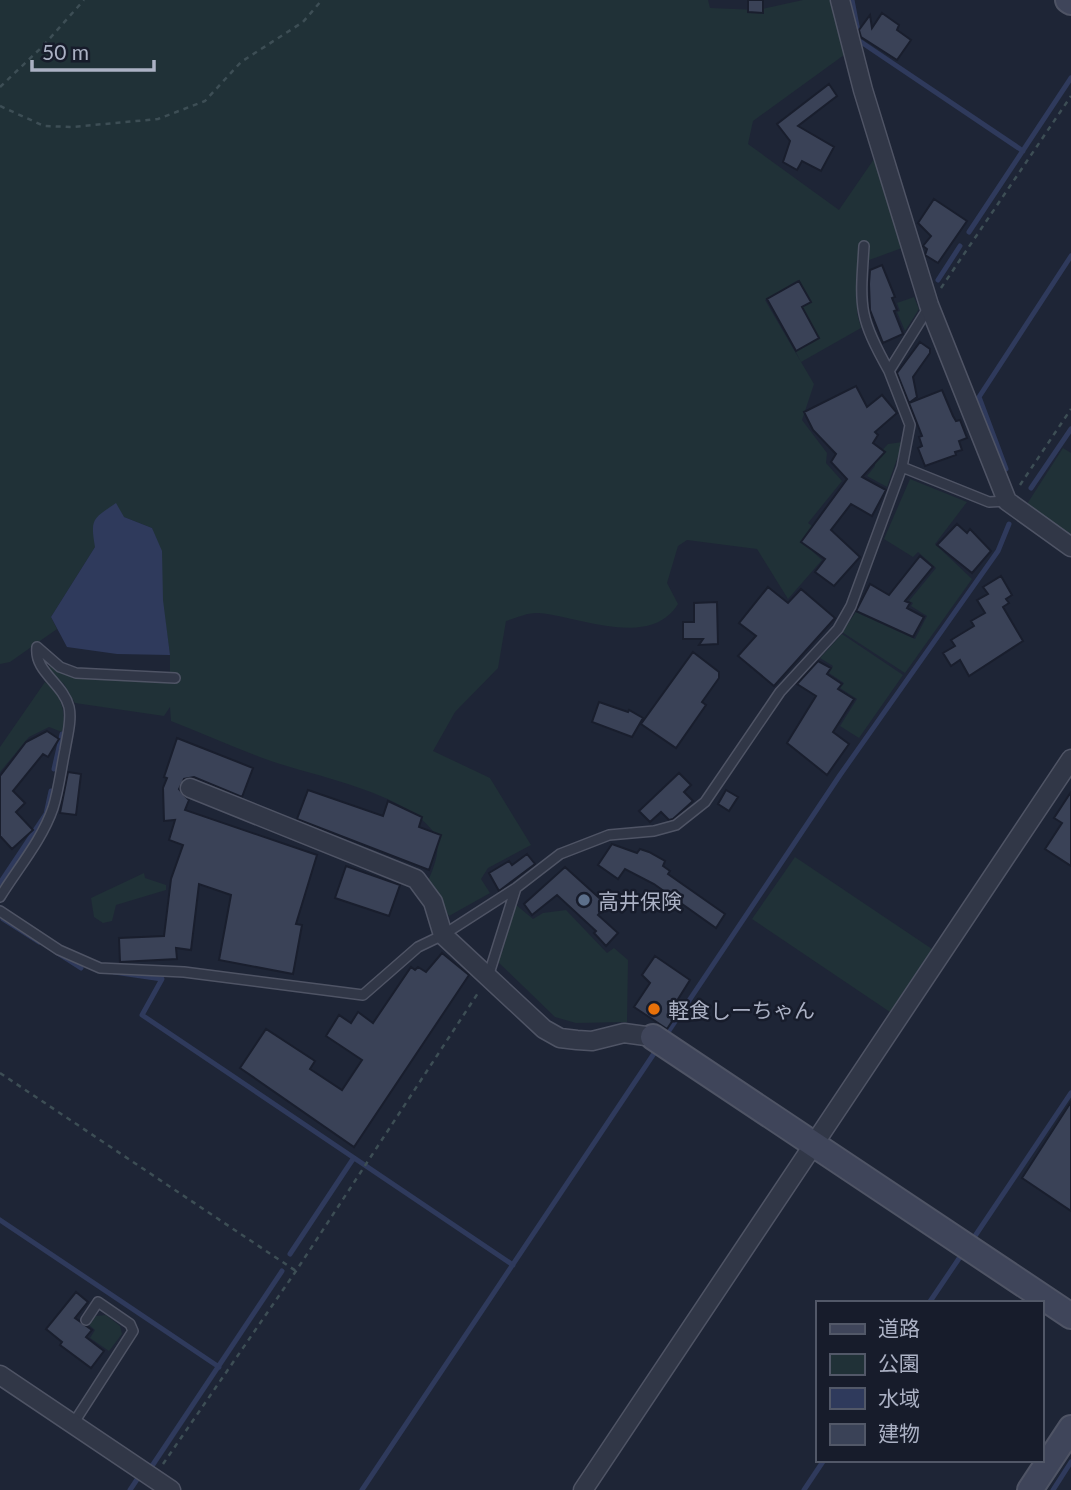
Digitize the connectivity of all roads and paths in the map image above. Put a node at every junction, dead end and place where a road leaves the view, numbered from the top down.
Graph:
1 (84, 0) edge
2 (322, 0) edge
3 (840, 0) edge
4 (0, 87) edge
5 (1071, 96) edge
6 (0, 106) edge
7 (864, 246) dead end
8 (929, 305) junction
9 (889, 371) junction
10 (1071, 409) edge
11 (902, 467) junction
12 (1007, 501) junction
13 (1071, 547) edge
14 (175, 678) dead end
15 (1071, 760) edge
16 (190, 788) dead end
17 (516, 888) junction
18 (0, 897) edge
19 (0, 911) edge
20 (443, 934) junction
21 (488, 979) junction
22 (661, 1043) joint
23 (0, 1073) edge
24 (814, 1144) junction
25 (296, 1271) junction
26 (1071, 1316) edge
27 (86, 1320) dead end
28 (0, 1375) edge
29 (73, 1424) junction
30 (1071, 1428) edge
31 (153, 1478) junction
32 (171, 1490) edge
33 (583, 1490) edge
34 (1030, 1490) edge

1 - 4 path
2 - 6 path
3 - 8 street
5 - 8 path
7 - 9 lane
8 - 9 lane
8 - 12 street
9 - 11 lane
10 - 12 path
11 - 12 lane
11 - 17 lane
12 - 13 street
14 - 18 lane
15 - 24 street
16 - 20 street
17 - 20 lane
17 - 21 lane
19 - 20 lane
20 - 21 street
21 - 22 street
21 - 25 path
22 - 24 street
23 - 25 path
24 - 26 street
24 - 33 street
25 - 31 path
27 - 29 lane
28 - 29 street
29 - 31 street
30 - 34 street
31 - 32 street

